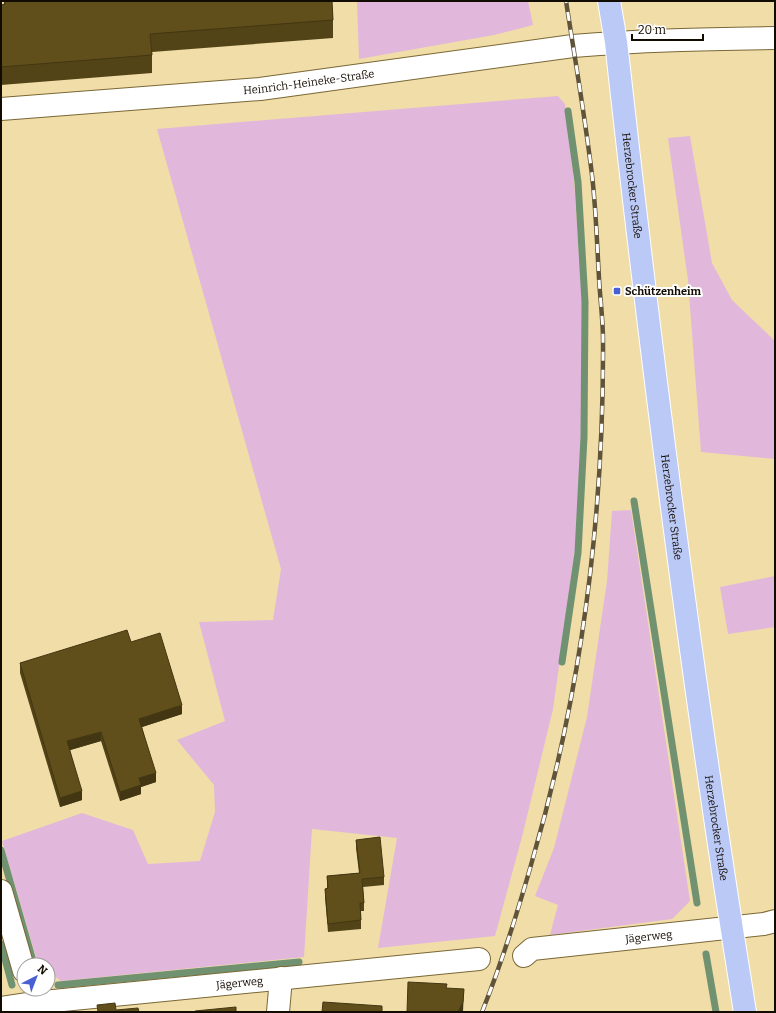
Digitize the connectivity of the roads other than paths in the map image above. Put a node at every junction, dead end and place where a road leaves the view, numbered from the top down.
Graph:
1 (609, 1) edge
2 (775, 38) edge
3 (616, 42) junction
4 (1, 110) edge
5 (1, 891) edge
6 (775, 921) edge
7 (731, 927) junction
8 (524, 956) dead end
9 (20, 957) edge
10 (479, 959) dead end
11 (281, 978) junction
12 (32, 1001) edge
13 (1, 1008) edge
14 (278, 1012) edge
15 (745, 1012) edge

1 - 3 main road, Herzebrocker Straße
2 - 3 street, Heinrich-Heineke-Straße
3 - 4 street, Heinrich-Heineke-Straße
3 - 7 main road, Herzebrocker Straße
5 - 9 street
6 - 7 street, Jägerweg
7 - 8 street, Jägerweg
7 - 15 main road, Herzebrocker Straße
10 - 11 street, Jägerweg
11 - 12 street, Jägerweg
11 - 14 street
12 - 13 street, Jägerweg

